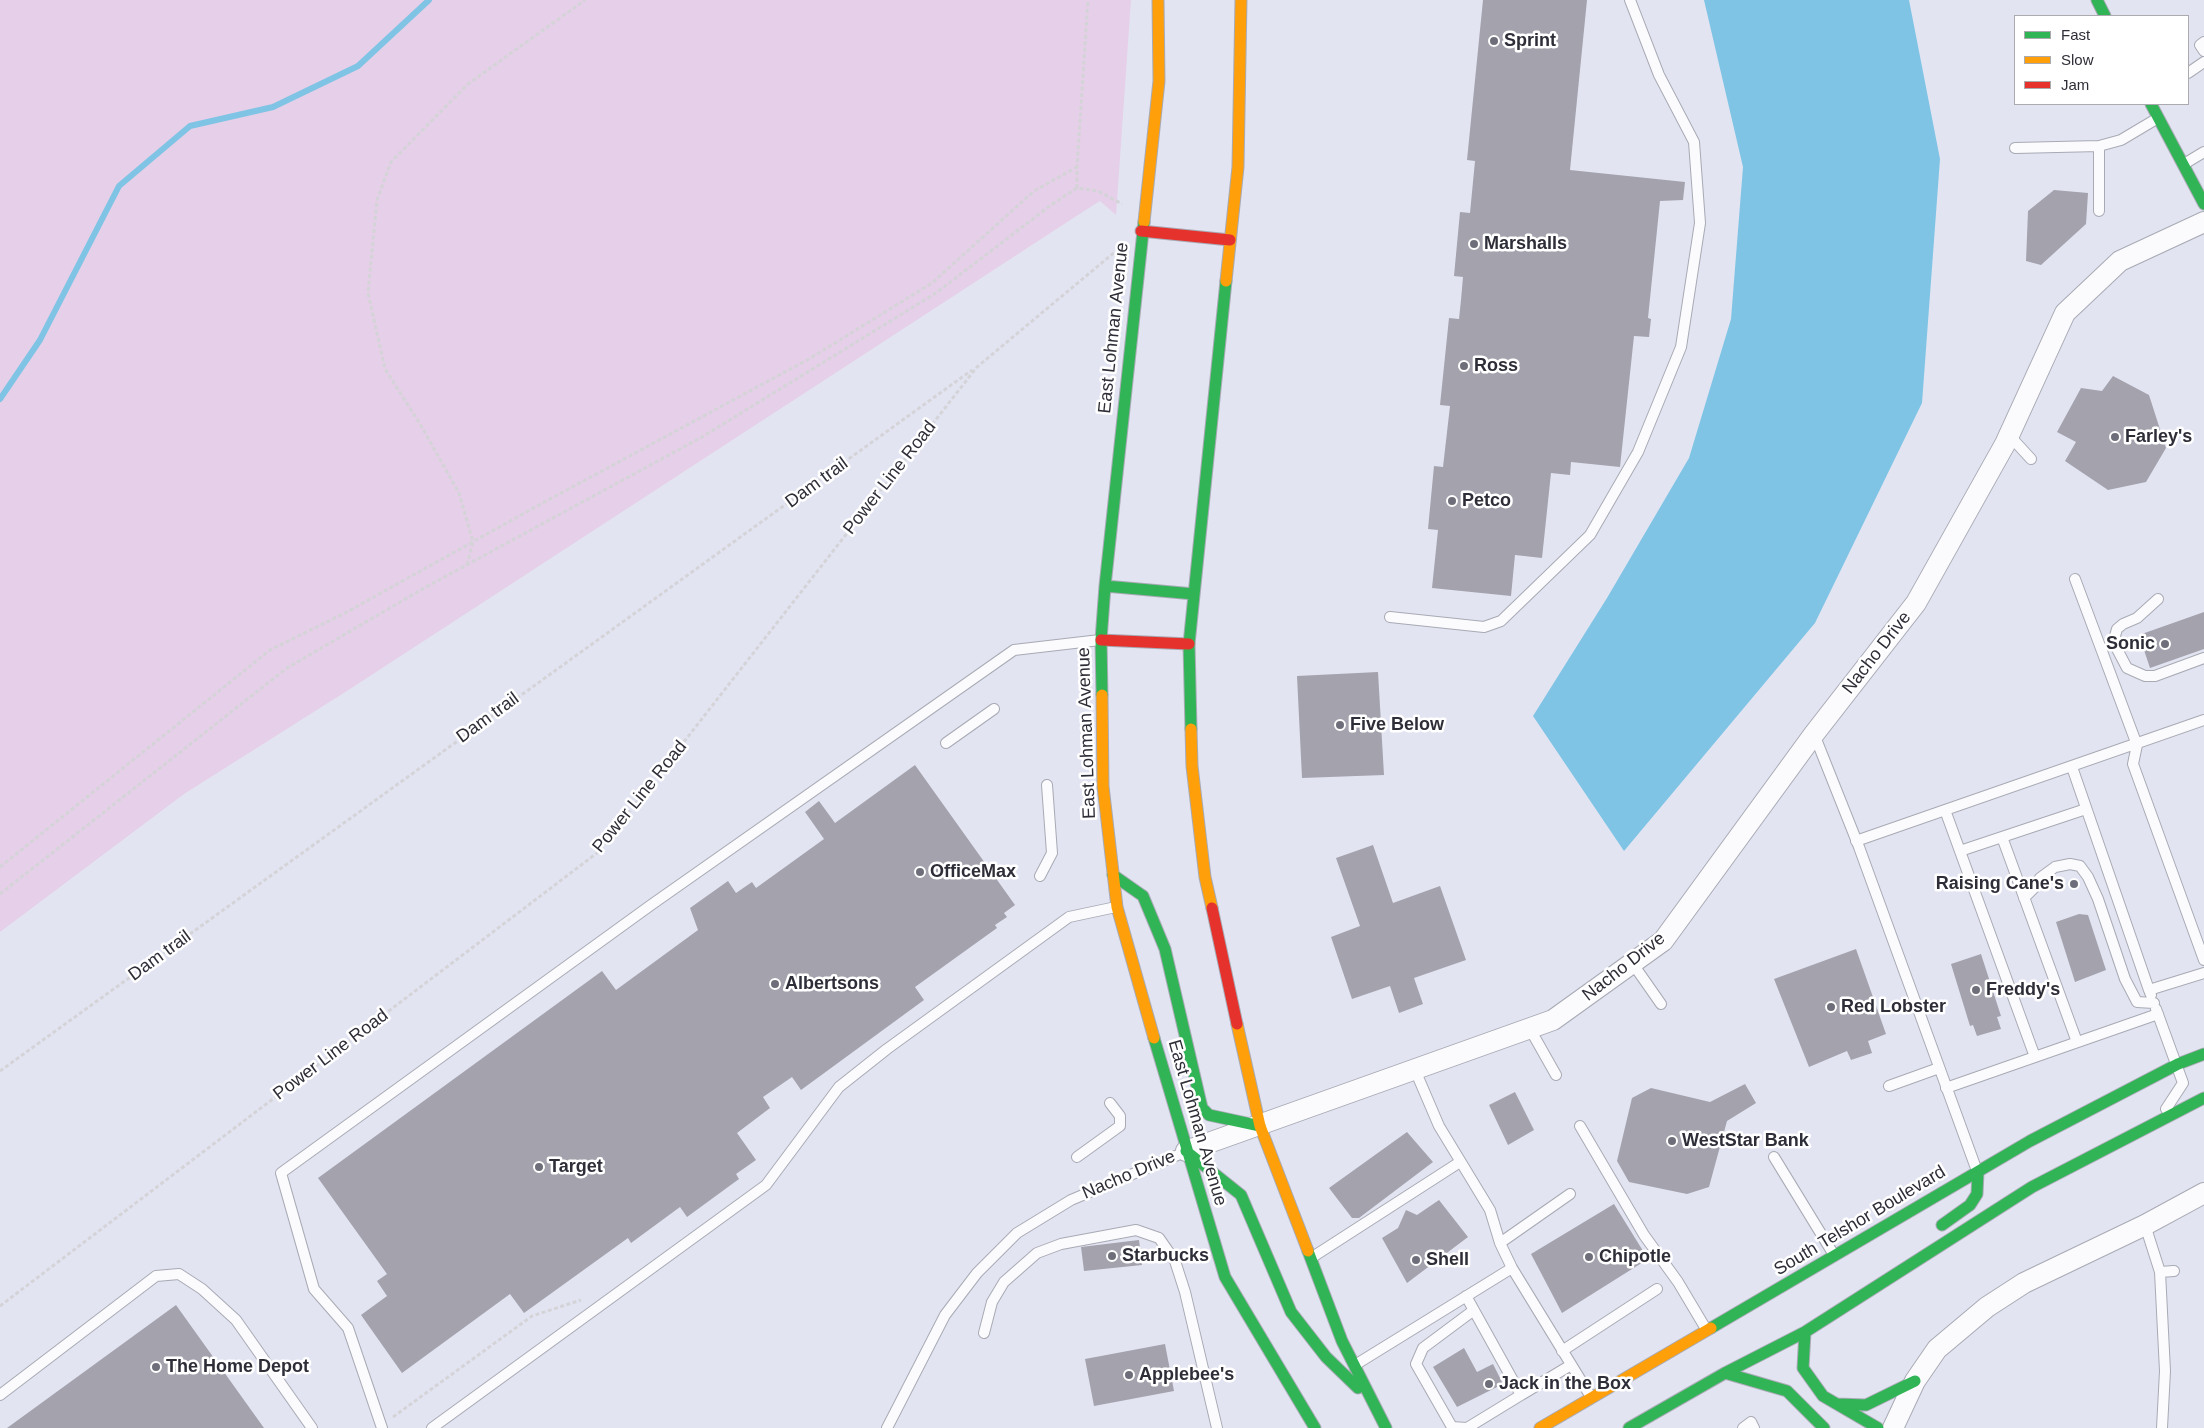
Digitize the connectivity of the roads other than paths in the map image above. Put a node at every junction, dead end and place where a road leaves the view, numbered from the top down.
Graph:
1 (1158, 0) edge
2 (1241, 0) edge
3 (1630, 0) edge
4 (2097, 0) edge
5 (2104, 15) edge
6 (2204, 42) edge
7 (2204, 51) edge
8 (2204, 62) edge
9 (2189, 72) edge
10 (2152, 105) edge
11 (2159, 118) junction
12 (2099, 146) junction
13 (2015, 148) dead end
14 (2204, 152) edge
15 (2183, 164) junction
16 (2204, 204) edge
17 (2099, 211) dead end
18 (2204, 222) edge
19 (1141, 231) junction
20 (1230, 240) junction
21 (2009, 435) junction
22 (2031, 459) dead end
23 (2075, 579) dead end
24 (1105, 586) junction
25 (1194, 594) junction
26 (2158, 599) dead end
27 (1390, 617) dead end
28 (1101, 640) junction
29 (1189, 644) junction
30 (2204, 658) edge
31 (994, 709) dead end
32 (2204, 720) edge
33 (1814, 734) junction
34 (946, 743) dead end
35 (2137, 745) junction
36 (2072, 767) junction
37 (1048, 785) dead end
38 (2086, 809) junction
39 (1945, 810) junction
40 (2002, 837) junction
41 (1856, 841) junction
42 (1960, 851) junction
43 (1113, 875) junction
44 (1040, 876) dead end
45 (2024, 898) junction
46 (1117, 907) junction
47 (2204, 960) edge
48 (1633, 964) junction
49 (2204, 973) edge
50 (2149, 990) junction
51 (2154, 1003) junction
52 (1661, 1004) dead end
53 (2158, 1014) junction
54 (1530, 1029) junction
55 (2077, 1042) junction
56 (2204, 1054) edge
57 (2035, 1057) junction
58 (2178, 1064) junction
59 (1939, 1068) junction
60 (1415, 1070) junction
61 (1556, 1075) dead end
62 (1889, 1086) dead end
63 (1946, 1088) junction
64 (2204, 1098) edge
65 (1110, 1103) dead end
66 (2158, 1120) junction
67 (1260, 1126) junction
68 (1580, 1126) dead end
69 (1186, 1151) junction
70 (1077, 1157) dead end
71 (1774, 1157) dead end
72 (1460, 1162) junction
73 (1978, 1172) junction
74 (2204, 1193) edge
75 (1570, 1194) dead end
76 (2145, 1225) junction
77 (1934, 1231) dead end
78 (1500, 1243) junction
79 (1835, 1255) junction
80 (1311, 1258) junction
81 (1512, 1268) junction
82 (2174, 1271) dead end
83 (2160, 1272) junction
84 (1856, 1285) dead end
85 (1657, 1289) dead end
86 (1466, 1296) junction
87 (1474, 1310) junction
88 (1840, 1310) junction
89 (1707, 1331) junction
90 (1805, 1332) junction
91 (984, 1333) dead end
92 (1562, 1351) junction
93 (1354, 1365) junction
94 (1571, 1366) junction
95 (1725, 1373) junction
96 (1915, 1380) junction
97 (0, 1395) edge
98 (1521, 1395) junction
99 (1591, 1398) junction
100 (1374, 1403) junction
101 (1837, 1404) junction
102 (382, 1427) edge
103 (312, 1428) edge
104 (432, 1428) edge
105 (887, 1428) edge
106 (1217, 1428) edge
107 (1315, 1428) edge
108 (1386, 1428) edge
109 (1540, 1428) edge
110 (1629, 1428) edge
111 (1743, 1428) edge
112 (1754, 1428) edge
113 (1824, 1428) edge
114 (1878, 1428) edge
115 (1893, 1428) edge
116 (2162, 1428) edge

1 - 19 main road, East Lohman Avenue
2 - 20 main road
3 - 27 lane
4 - 5 main road
6 - 7 lane
8 - 9 lane
10 - 11 main road
11 - 12 lane
11 - 15 main road
12 - 13 lane
12 - 17 lane
14 - 15 lane
15 - 16 main road
18 - 21 street, Nacho Drive
19 - 20 main road
19 - 24 main road, East Lohman Avenue
20 - 25 main road
21 - 22 lane
21 - 33 street, Nacho Drive
23 - 35 lane
24 - 25 main road
24 - 28 main road, East Lohman Avenue
25 - 29 main road
26 - 30 lane
28 - 29 main road
28 - 43 main road, East Lohman Avenue
28 - 102 lane
29 - 67 main road
31 - 34 lane
32 - 35 lane
33 - 41 lane
33 - 48 street, Nacho Drive
35 - 36 lane
35 - 47 lane
36 - 38 lane
36 - 39 lane
37 - 44 lane
38 - 40 lane
38 - 50 lane
39 - 41 lane
39 - 42 lane
40 - 42 lane
40 - 45 lane
41 - 59 lane
42 - 57 lane
43 - 46 main road, East Lohman Avenue
43 - 67 main road
45 - 51 lane
45 - 55 lane
46 - 69 main road, East Lohman Avenue
46 - 104 lane
48 - 52 lane
48 - 54 street, Nacho Drive
49 - 50 lane
50 - 51 lane
51 - 53 lane
53 - 55 lane
53 - 58 lane
54 - 60 street, Nacho Drive
54 - 61 lane
55 - 57 lane
56 - 58 main road, South Telshor Boulevard
57 - 63 lane
58 - 66 lane
58 - 73 main road, South Telshor Boulevard
59 - 62 lane
59 - 63 lane
60 - 67 street, Nacho Drive
60 - 72 lane
63 - 73 lane
64 - 66 main road
65 - 70 lane
66 - 88 main road
67 - 69 street, Nacho Drive
67 - 80 main road
68 - 89 lane
69 - 100 main road
69 - 105 lane, Nacho Drive
69 - 107 main road, East Lohman Avenue
71 - 79 lane
72 - 78 lane
72 - 80 lane
73 - 77 main road
73 - 79 main road, South Telshor Boulevard
74 - 76 street
75 - 78 lane
76 - 83 lane
76 - 96 street
78 - 81 lane
79 - 89 main road, South Telshor Boulevard
80 - 93 main road
81 - 86 lane
81 - 92 lane
82 - 83 lane
83 - 116 lane
84 - 88 main road
85 - 92 lane
86 - 87 lane
86 - 93 lane
87 - 98 lane
87 - 98 lane
88 - 90 main road
89 - 99 main road, South Telshor Boulevard
90 - 95 main road
90 - 101 main road
91 - 106 lane
92 - 94 lane
93 - 100 main road
94 - 98 lane
94 - 99 lane
95 - 110 main road
95 - 113 main road
96 - 101 main road
96 - 115 street
97 - 103 lane
99 - 109 main road, South Telshor Boulevard
100 - 108 main road
101 - 114 main road
111 - 112 lane

